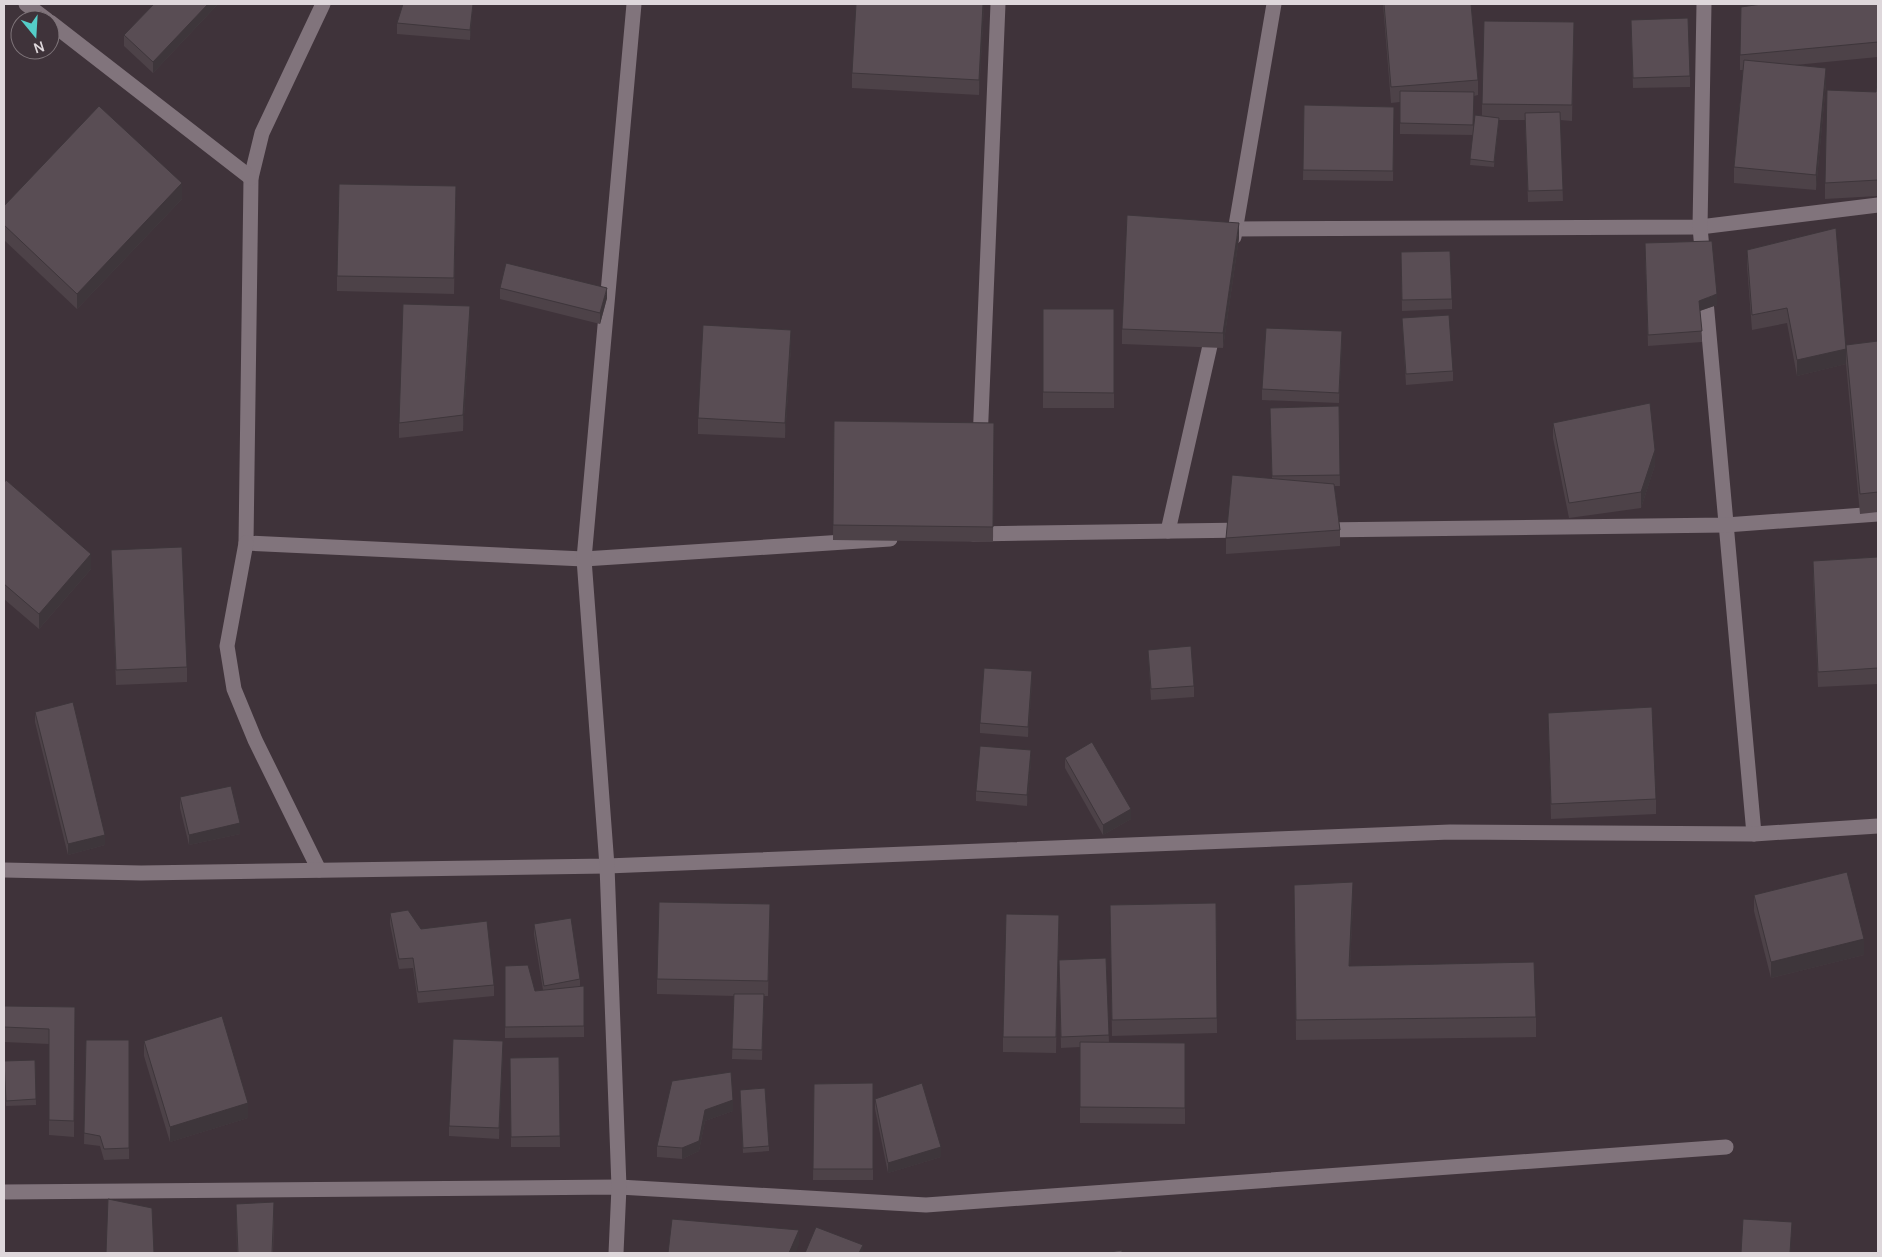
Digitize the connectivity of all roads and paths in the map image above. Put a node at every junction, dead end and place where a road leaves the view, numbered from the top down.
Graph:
1 (323, 4) edge
2 (634, 4) edge
3 (998, 4) edge
4 (1274, 4) edge
5 (1704, 4) edge
6 (60, 30) edge
7 (251, 178) junction
8 (1878, 204) edge
9 (1700, 227) junction
10 (1236, 229) junction
11 (1232, 249) edge
12 (1216, 317) edge
13 (980, 455) edge
14 (977, 514) edge
15 (1878, 514) edge
16 (1726, 525) junction
17 (1258, 530) edge
18 (1308, 530) edge
19 (1168, 531) junction
20 (976, 534) junction
21 (957, 535) edge
22 (908, 538) edge
23 (246, 543) junction
24 (584, 559) junction
25 (1878, 826) edge
26 (1754, 834) junction
27 (607, 866) junction
28 (4, 870) edge
29 (319, 870) junction
30 (1726, 1148) dead end
31 (619, 1187) junction
32 (4, 1192) edge
33 (616, 1253) edge

1 - 7 street
2 - 24 street
3 - 13 street
4 - 10 street
5 - 9 street
6 - 7 street
7 - 23 street
8 - 9 street
9 - 10 street
9 - 16 street
10 - 11 street
12 - 19 street
14 - 20 street
15 - 16 street
16 - 18 street
16 - 26 street
17 - 19 street
19 - 20 street
20 - 21 street
22 - 24 street
23 - 24 street
23 - 29 street
24 - 27 street
25 - 26 street
26 - 27 street
27 - 29 street
27 - 31 street
28 - 29 street
30 - 31 street
31 - 32 street
31 - 33 street

